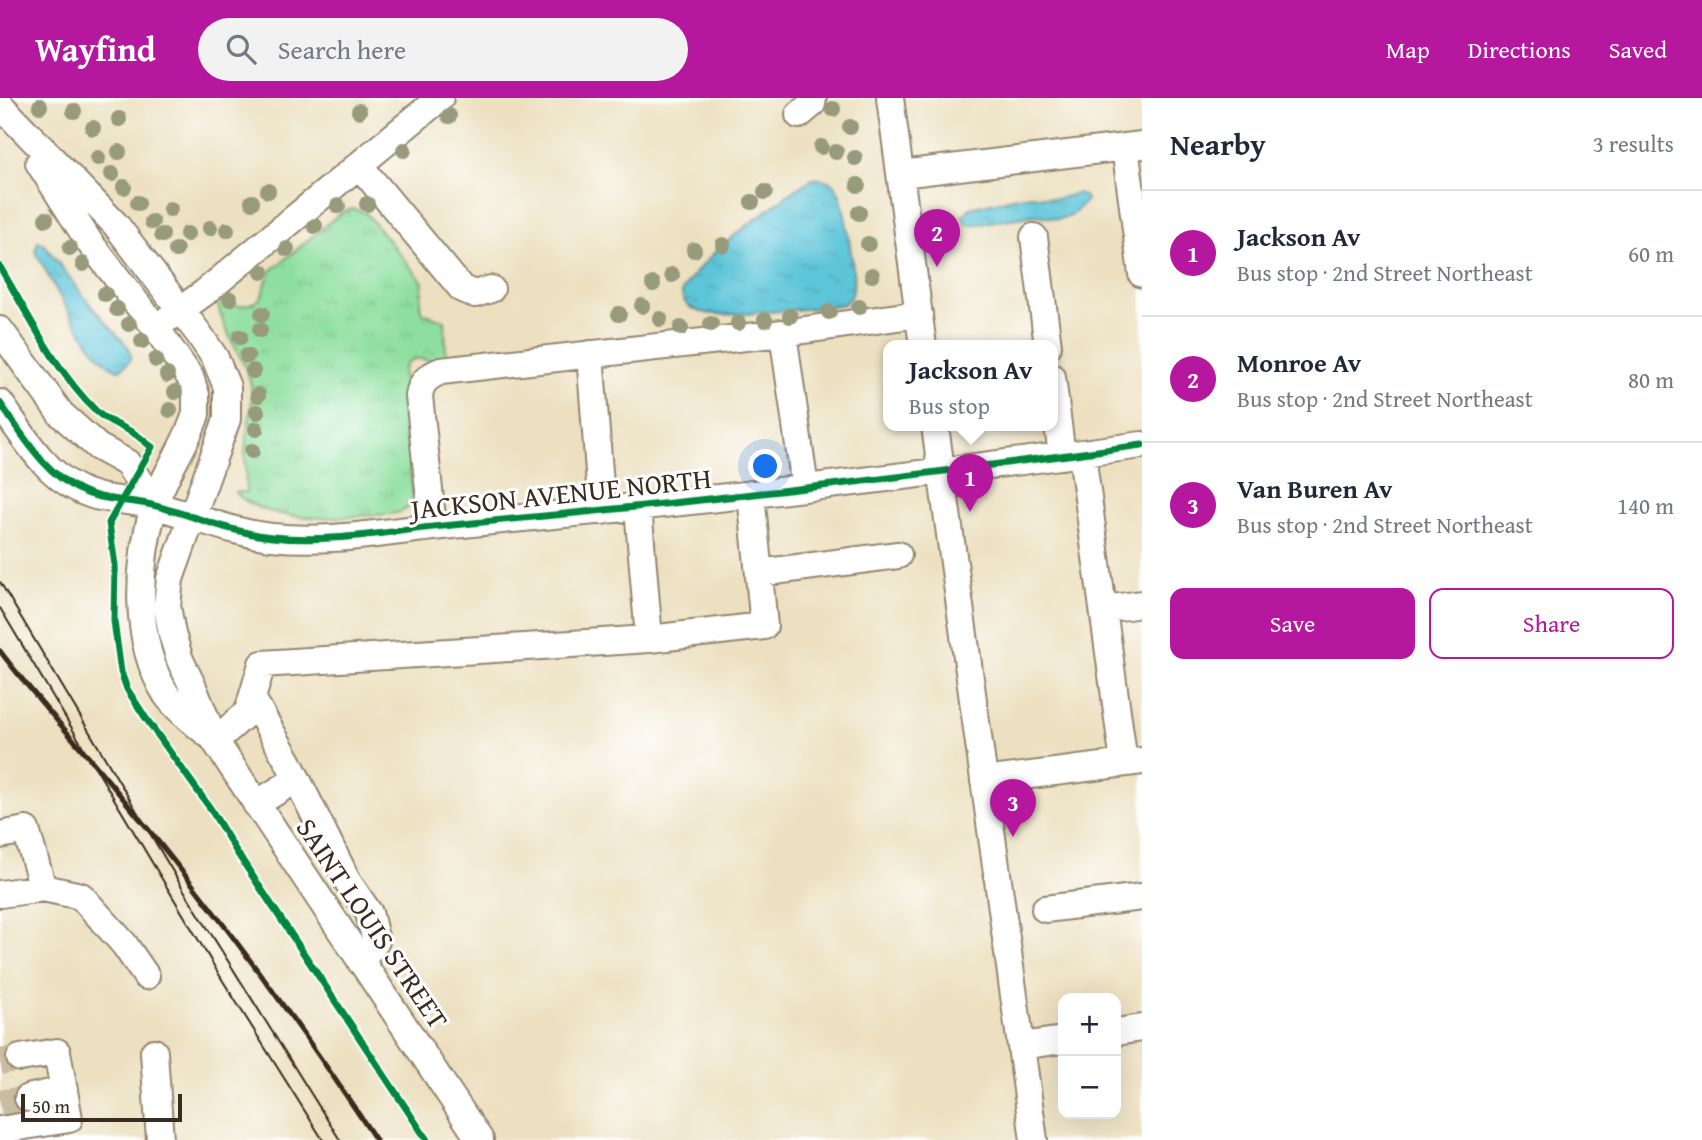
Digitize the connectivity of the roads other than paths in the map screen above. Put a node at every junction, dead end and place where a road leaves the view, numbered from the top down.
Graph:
1 (440, 98) edge
2 (890, 98) edge
3 (5, 112) edge
4 (1134, 146) edge
5 (359, 164) junction
6 (901, 174) junction
7 (1034, 237) dead end
8 (1142, 274) edge
9 (491, 289) dead end
10 (181, 310) junction
11 (919, 314) junction
12 (156, 327) junction
13 (0, 330) edge
14 (783, 333) junction
15 (922, 340) edge
16 (1047, 340) edge
17 (590, 354) junction
18 (1058, 400) edge
19 (0, 403) edge
20 (936, 431) edge
21 (1142, 445) edge
22 (1072, 455) junction
23 (941, 472) junction
24 (805, 488) junction
25 (751, 494) junction
26 (155, 505) junction
27 (638, 507) junction
28 (602, 511) junction
29 (190, 518) junction
30 (433, 527) junction
31 (898, 555) dead end
32 (759, 573) junction
33 (1142, 604) edge
34 (1105, 609) junction
35 (649, 639) junction
36 (252, 698) junction
37 (215, 741) junction
38 (1133, 762) edge
39 (297, 779) junction
40 (984, 781) junction
41 (256, 804) junction
42 (0, 835) edge
43 (43, 888) junction
44 (0, 894) edge
45 (1142, 897) edge
46 (1045, 909) dead end
47 (361, 962) junction
48 (146, 976) dead end
49 (1142, 1028) edge
50 (1121, 1031) edge
51 (1058, 1041) edge
52 (1021, 1046) junction
53 (154, 1052) dead end
54 (20, 1058) tunnel mouth
55 (64, 1090) junction
56 (28, 1098) tunnel mouth
57 (0, 1130) edge
58 (160, 1140) edge
59 (480, 1140) edge
60 (1034, 1140) edge

1 - 5 street
2 - 6 street
3 - 10 street, SAINT LOUIS STREET
3 - 12 street, SAINT LOUIS STREET
4 - 6 street
4 - 8 street
5 - 9 street
5 - 10 street
6 - 11 street
7 - 16 street
10 - 12 street
10 - 29 street, SAINT LOUIS STREET
11 - 14 street
11 - 15 street
12 - 26 street, SAINT LOUIS STREET
13 - 26 street
14 - 17 street
14 - 24 street
17 - 28 street
17 - 30 street
18 - 22 street
19 - 26 street
20 - 23 street
21 - 22 street, JACKSON AVENUE NORTH
22 - 23 street, JACKSON AVENUE NORTH
22 - 34 street
23 - 24 street, JACKSON AVENUE NORTH
23 - 40 street
24 - 25 street, JACKSON AVENUE NORTH
25 - 27 street, JACKSON AVENUE NORTH
25 - 32 street
26 - 29 street, JACKSON AVENUE NORTH
26 - 37 street, SAINT LOUIS STREET
27 - 28 street, JACKSON AVENUE NORTH
27 - 35 street
28 - 30 street, JACKSON AVENUE NORTH
29 - 30 street, JACKSON AVENUE NORTH
29 - 37 street, SAINT LOUIS STREET
31 - 32 street
32 - 35 street
33 - 34 street
34 - 38 street
35 - 36 street
36 - 37 street
36 - 39 street
37 - 41 street, SAINT LOUIS STREET
38 - 40 street
39 - 41 street
39 - 47 street
40 - 52 street
41 - 47 street, SAINT LOUIS STREET
42 - 43 street
43 - 44 street
43 - 48 street
45 - 46 street
47 - 59 street, SAINT LOUIS STREET
49 - 50 street
51 - 52 street
52 - 60 street
53 - 58 street
54 - 55 street
55 - 56 street
55 - 57 street

